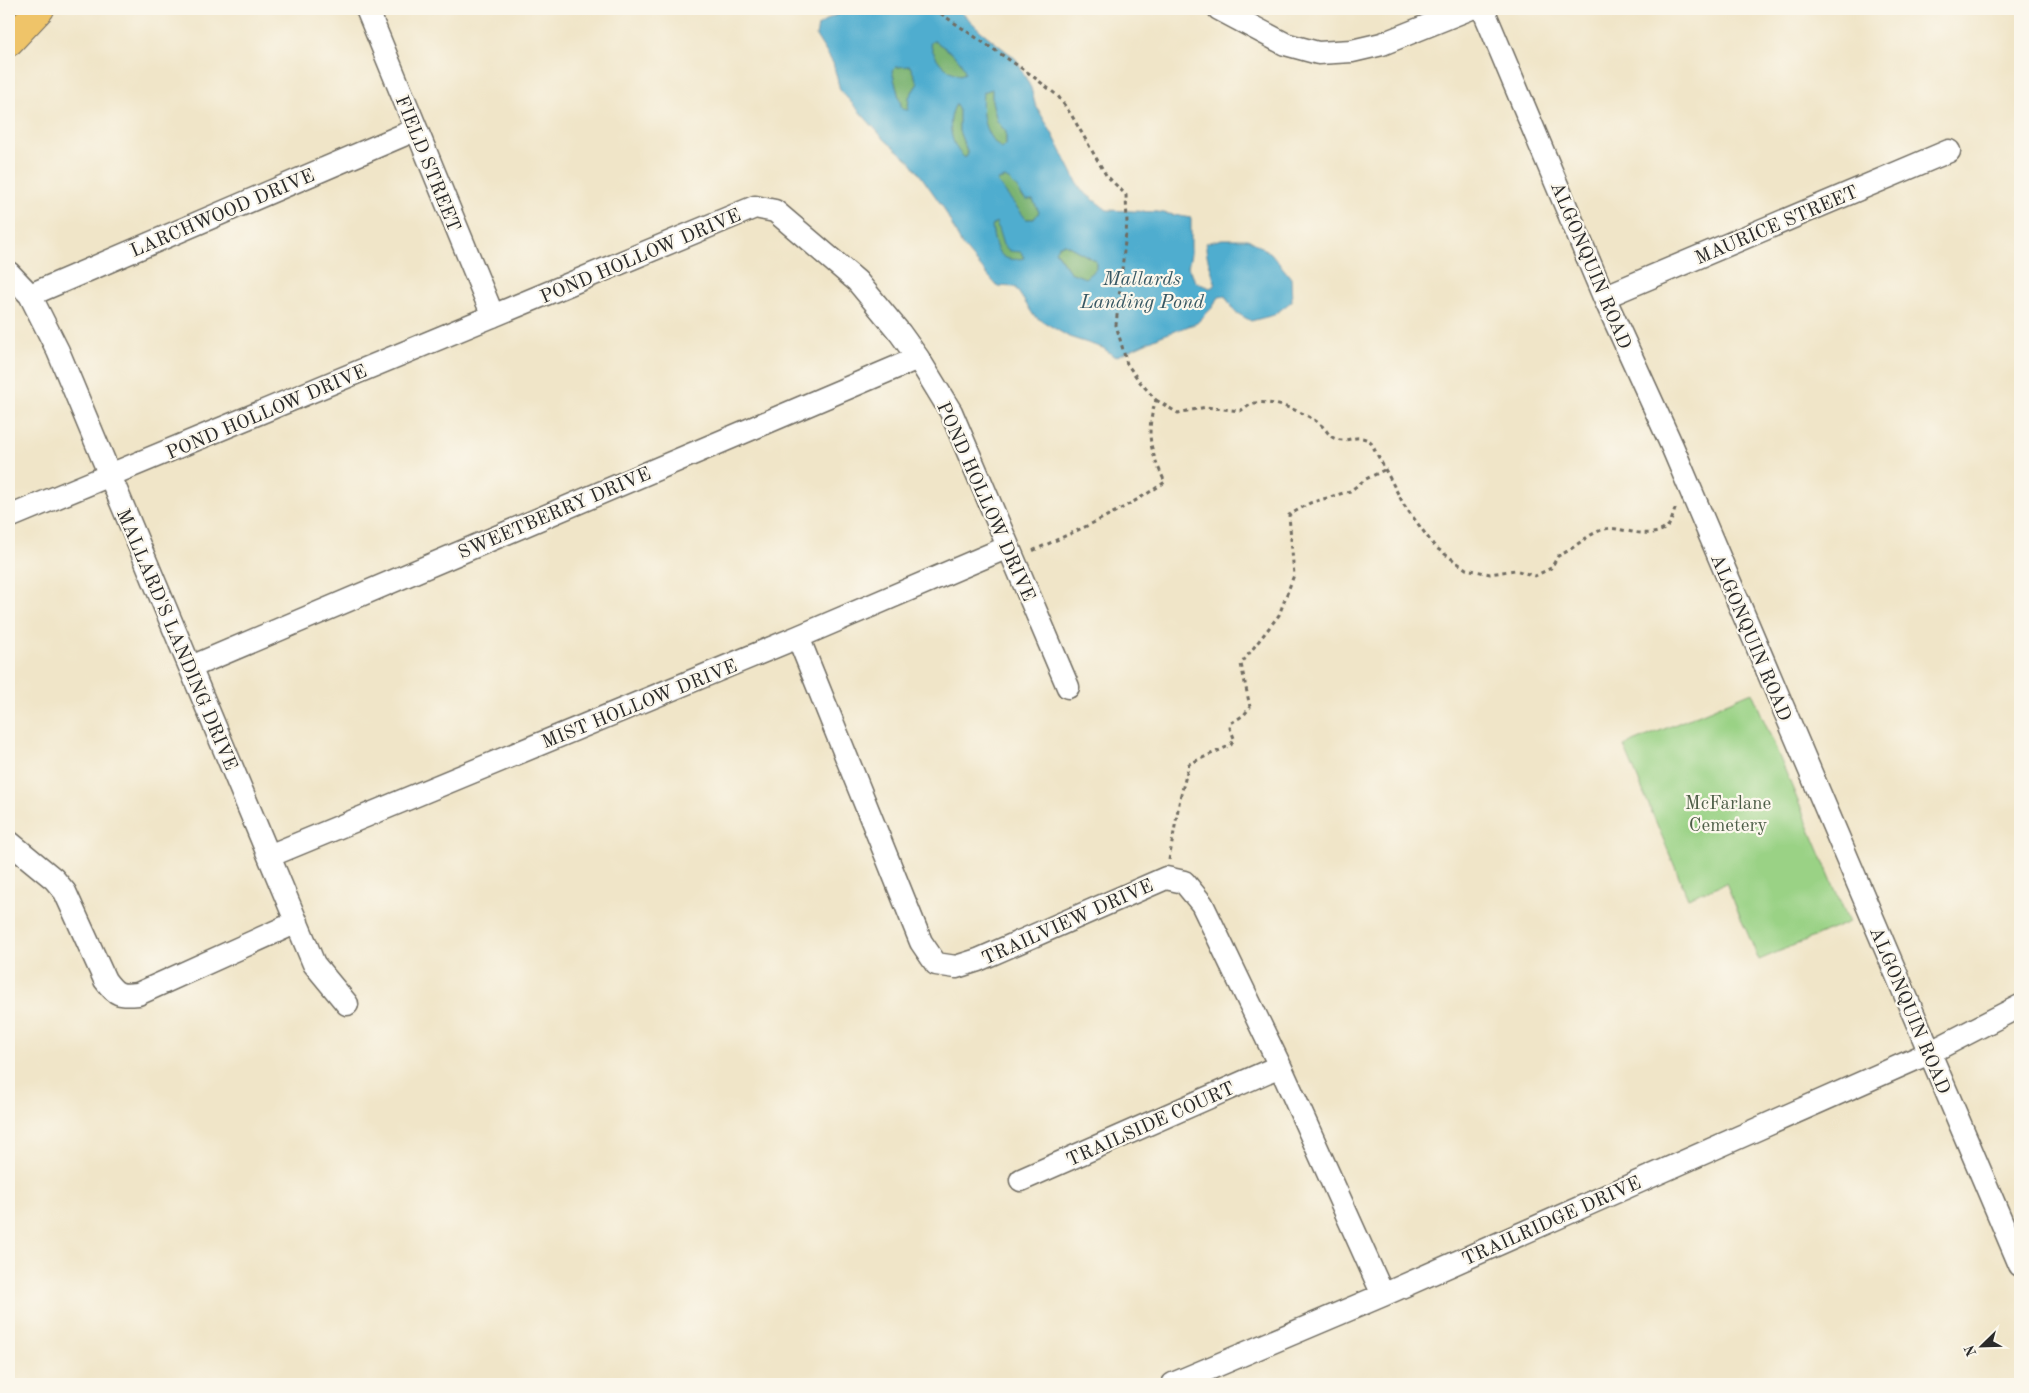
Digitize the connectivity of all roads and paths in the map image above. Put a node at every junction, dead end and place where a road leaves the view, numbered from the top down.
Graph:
1 (40, 9) edge
2 (366, 9) edge
3 (934, 9) edge
4 (1219, 9) edge
5 (1469, 9) edge
6 (1483, 9) edge
7 (9, 42) edge
8 (415, 130) junction
9 (1949, 151) dead end
10 (9, 273) edge
11 (30, 294) junction
12 (1604, 297) junction
13 (493, 316) junction
14 (918, 358) junction
15 (1156, 400) junction
16 (1384, 470) junction
17 (110, 476) junction
18 (1686, 481) junction
19 (9, 517) edge
20 (1011, 553) junction
21 (798, 637) junction
22 (191, 667) junction
23 (1068, 687) dead end
24 (9, 842) edge
25 (269, 856) junction
26 (1166, 878) junction
27 (297, 922) junction
28 (347, 1004) dead end
29 (2020, 1006) edge
30 (1929, 1053) junction
31 (1280, 1066) junction
32 (1021, 1180) dead end
33 (2020, 1265) edge
34 (1383, 1294) junction
35 (1172, 1384) edge

1 - 7 main road
2 - 8 street, FIELD STREET
3 - 15 path
4 - 5 street
6 - 12 street, ALGONQUIN ROAD
8 - 11 street, LARCHWOOD DRIVE
8 - 13 street, FIELD STREET
9 - 12 street, MAURICE STREET
10 - 11 street, MALLARD'S LANDING DRIVE
11 - 17 street, MALLARD'S LANDING DRIVE
12 - 18 street, ALGONQUIN ROAD
13 - 14 street, POND HOLLOW DRIVE
13 - 17 street, POND HOLLOW DRIVE
14 - 20 street, POND HOLLOW DRIVE
14 - 22 street, SWEETBERRY DRIVE
15 - 16 path
15 - 20 path
16 - 18 path
16 - 26 path
17 - 19 street, POND HOLLOW DRIVE
17 - 22 street, MALLARD'S LANDING DRIVE
18 - 30 street, ALGONQUIN ROAD
20 - 21 street, MIST HOLLOW DRIVE
20 - 23 street, POND HOLLOW DRIVE
21 - 25 street, MIST HOLLOW DRIVE
21 - 26 street, TRAILVIEW DRIVE
22 - 25 street, MALLARD'S LANDING DRIVE
24 - 27 street
25 - 27 street, MALLARD'S LANDING DRIVE
26 - 31 street, TRAILVIEW DRIVE
27 - 28 street, MALLARD'S LANDING DRIVE
29 - 30 street, TRAILRIDGE DRIVE
30 - 33 street, ALGONQUIN ROAD
30 - 34 street, TRAILRIDGE DRIVE
31 - 32 street, TRAILSIDE COURT
31 - 34 street, TRAILVIEW DRIVE
34 - 35 street, TRAILRIDGE DRIVE

